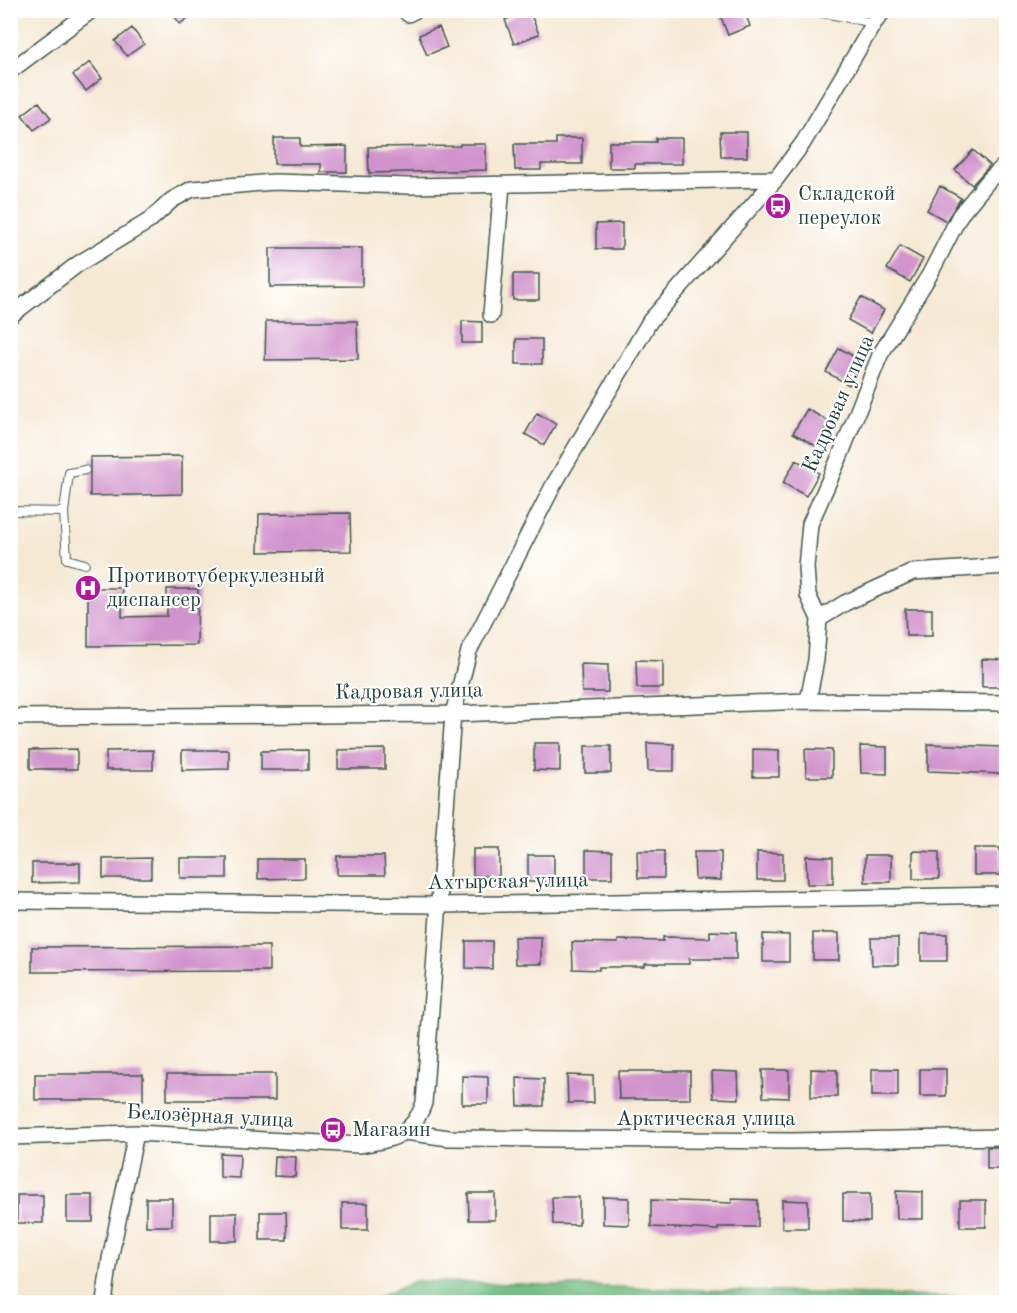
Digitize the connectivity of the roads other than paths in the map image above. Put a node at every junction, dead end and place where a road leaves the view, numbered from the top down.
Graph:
1 (92, 10) edge
2 (810, 10) edge
3 (884, 10) edge
4 (874, 23) junction
5 (10, 71) edge
6 (1006, 164) edge
7 (776, 179) junction
8 (502, 184) junction
9 (491, 315) dead end
10 (10, 316) edge
11 (85, 470) dead end
12 (10, 511) edge
13 (64, 512) junction
14 (86, 564) dead end
15 (1006, 566) edge
16 (819, 619) junction
17 (808, 701) junction
18 (1006, 703) edge
19 (453, 714) junction
20 (10, 717) edge
21 (1006, 895) edge
22 (10, 901) edge
23 (440, 905) junction
24 (405, 1132) junction
25 (136, 1133) junction
26 (10, 1137) edge
27 (1006, 1137) edge
28 (104, 1302) edge

1 - 5 street
2 - 4 lane
3 - 4 street
4 - 7 street
6 - 16 street, Кадровая улица
7 - 8 street
7 - 19 street
8 - 9 street
8 - 10 street
11 - 13 lane
12 - 13 lane
13 - 14 lane
15 - 16 street
16 - 17 street, Кадровая улица
17 - 18 street, Кадровая улица
17 - 19 street, Кадровая улица
19 - 20 street, Кадровая улица
19 - 23 street
21 - 23 street, Ахтырская улица
22 - 23 street, Ахтырская улица
23 - 24 street
24 - 25 street, Белозёрная улица
24 - 27 street, Арктическая улица
25 - 26 street, Белозёрная улица
25 - 28 street

